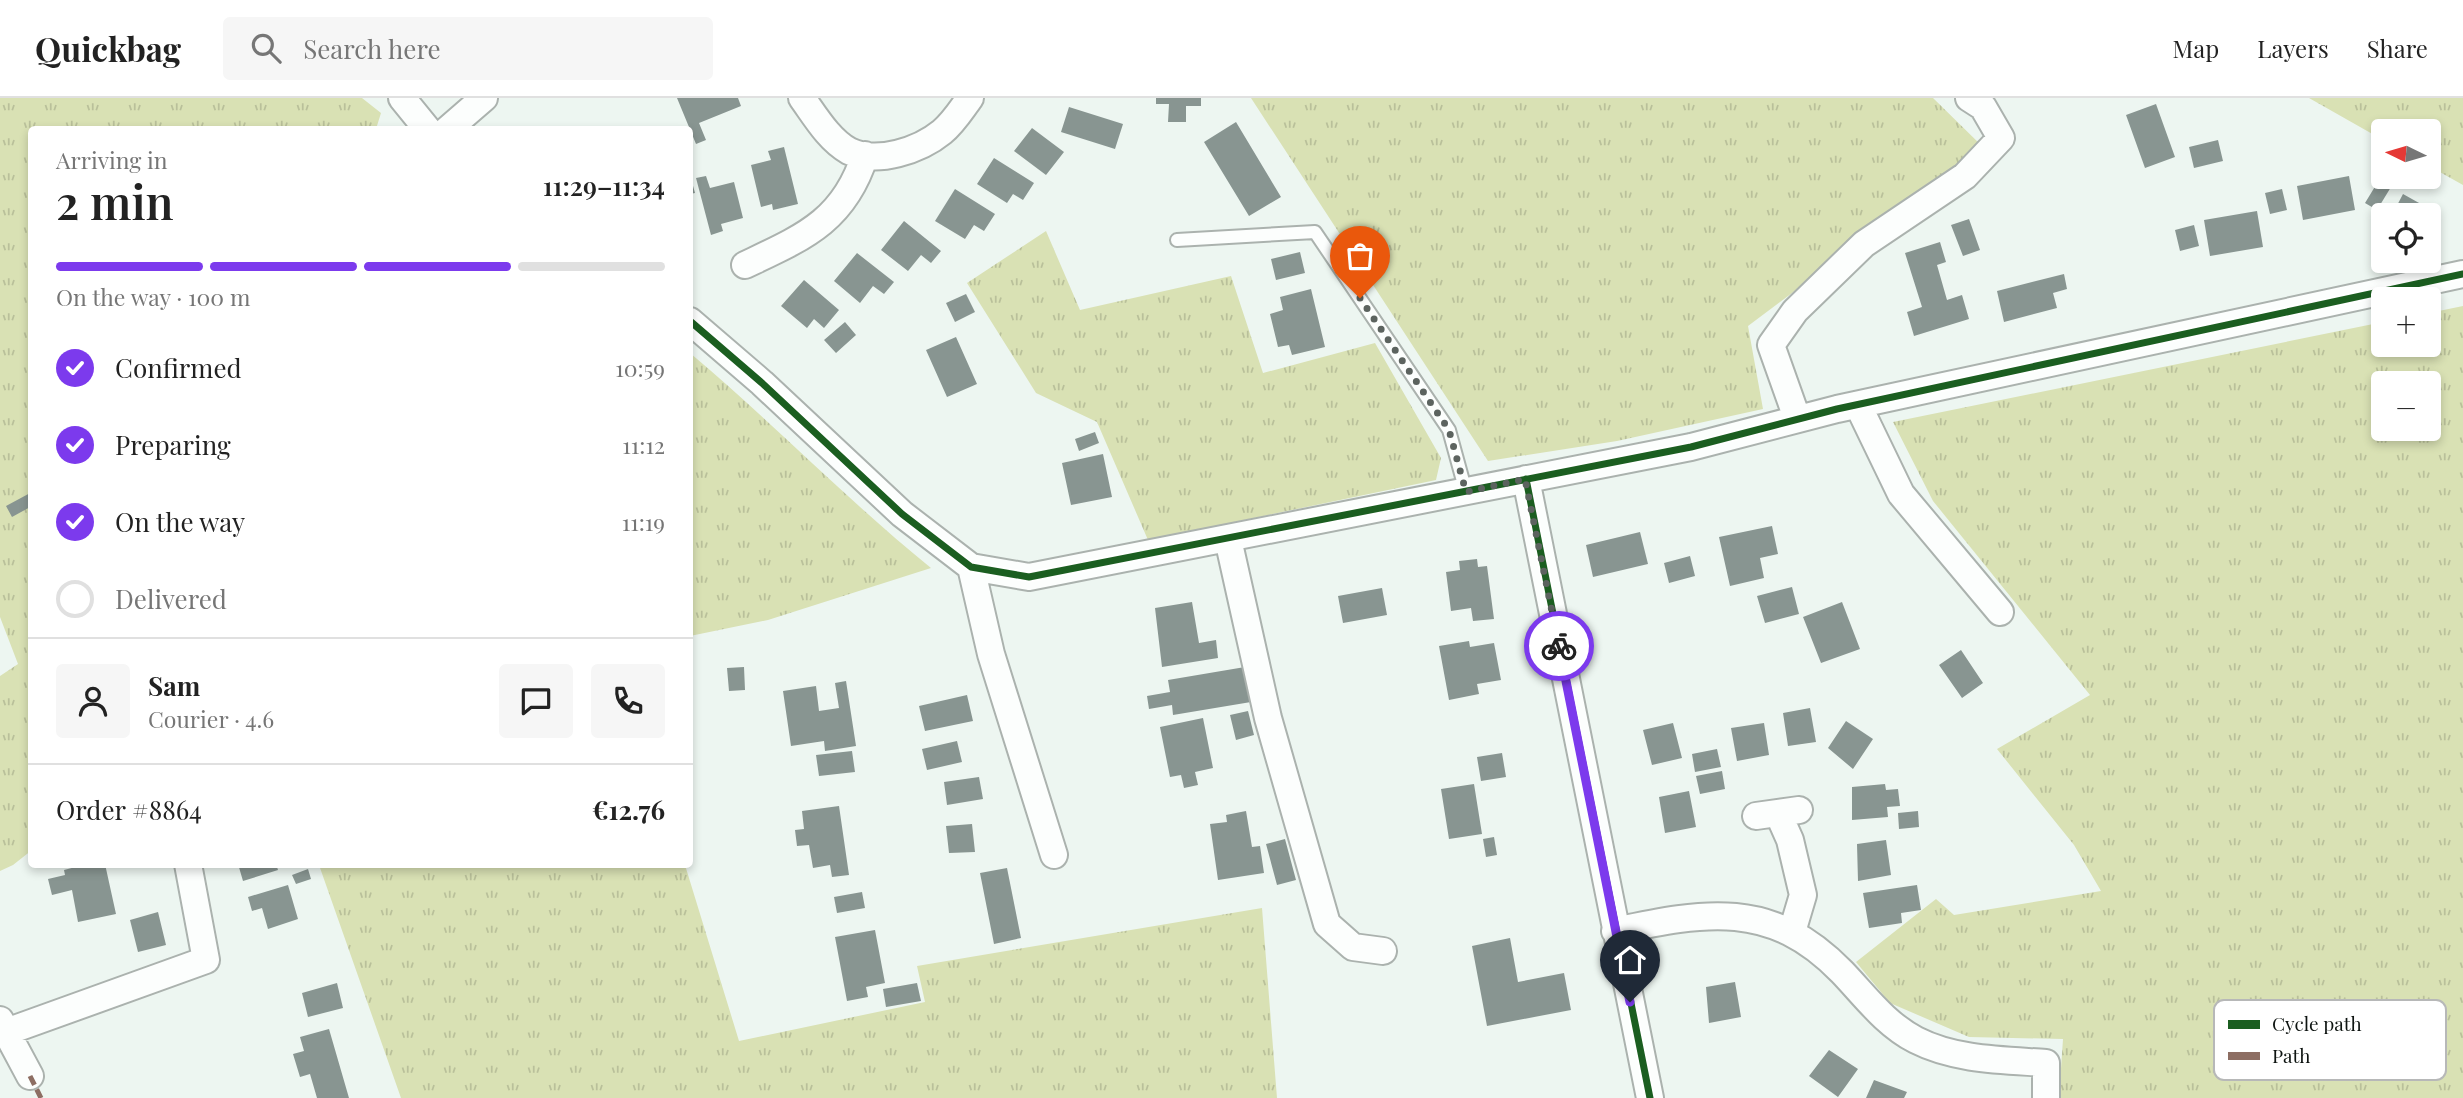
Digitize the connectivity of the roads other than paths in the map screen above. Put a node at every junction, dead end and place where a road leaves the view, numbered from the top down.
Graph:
1 (402, 98) edge
2 (484, 98) edge
3 (802, 98) edge
4 (970, 98) edge
5 (1969, 98) edge
6 (425, 126) edge
7 (451, 126) edge
8 (865, 155) junction
9 (1177, 240) dead end
10 (745, 265) dead end
11 (2463, 274) edge
12 (693, 324) edge
13 (1858, 405) junction
14 (1797, 418) junction
15 (1525, 479) junction
16 (1466, 492) junction
17 (1228, 539) junction
18 (971, 567) junction
19 (2000, 612) dead end
20 (1778, 813) dead end
21 (1054, 855) dead end
22 (189, 868) edge
23 (1615, 931) junction
24 (1792, 932) junction
25 (1383, 951) dead end
26 (3, 1026) edge
27 (30, 1076) dead end
28 (1650, 1098) edge
29 (2046, 1098) edge

1 - 6 street
2 - 7 street
3 - 8 street
4 - 8 street
5 - 14 street
8 - 10 street
9 - 16 lane
11 - 13 street
12 - 18 street
13 - 14 street
13 - 19 street
14 - 15 street
15 - 16 street
15 - 23 street
16 - 17 street
17 - 18 street
17 - 25 street
18 - 21 street
20 - 24 street
22 - 26 street
23 - 24 street
23 - 28 street
24 - 29 street
26 - 27 street

